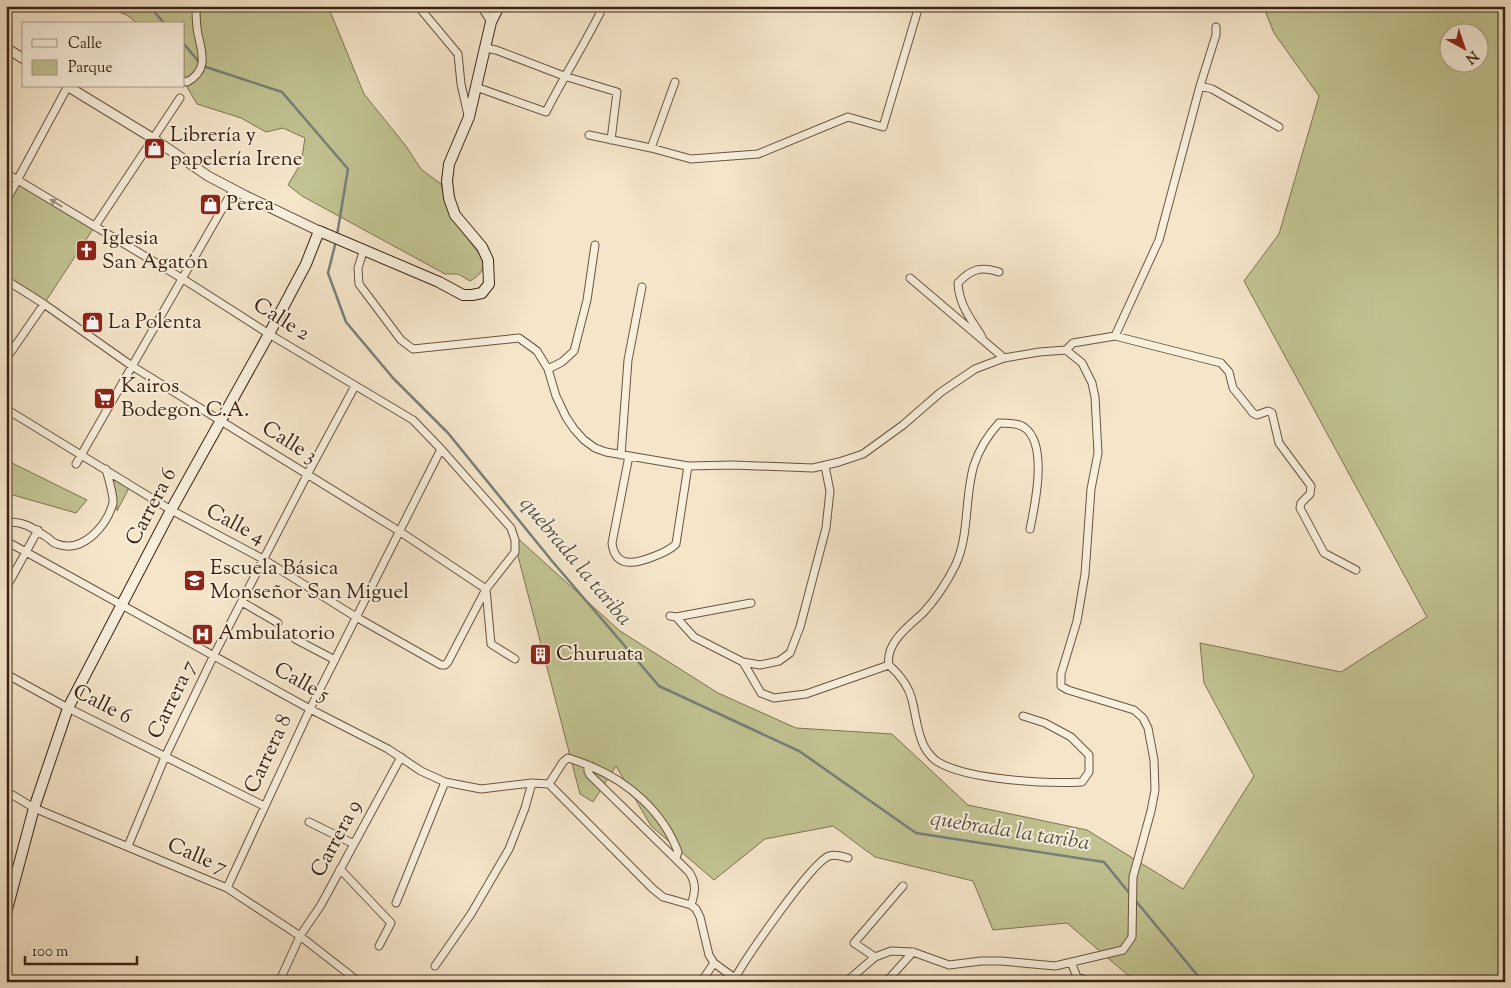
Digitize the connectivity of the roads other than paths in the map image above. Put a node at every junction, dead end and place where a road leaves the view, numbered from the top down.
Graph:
1 (196, 6) edge
2 (418, 6) edge
3 (481, 6) edge
4 (498, 6) edge
5 (919, 6) edge
6 (600, 13) dead end
7 (491, 22) junction
8 (1216, 27) dead end
9 (6, 48) edge
10 (485, 48) junction
11 (22, 58) edge
12 (564, 76) junction
13 (185, 81) edge
14 (676, 82) dead end
15 (1200, 86) junction
16 (476, 87) junction
17 (67, 88) edge
18 (71, 88) edge
19 (180, 98) dead end
20 (469, 117) junction
21 (1279, 127) dead end
22 (588, 135) dead end
23 (154, 139) junction
24 (611, 140) junction
25 (651, 148) junction
26 (6, 173) edge
27 (17, 180) junction
28 (233, 190) junction
29 (6, 201) edge
30 (95, 226) junction
31 (319, 231) junction
32 (595, 245) dead end
33 (364, 249) junction
34 (999, 272) dead end
35 (910, 278) dead end
36 (183, 279) junction
37 (6, 280) edge
38 (642, 286) dead end
39 (44, 304) junction
40 (269, 334) junction
41 (1115, 336) junction
42 (986, 343) junction
43 (1066, 350) junction
44 (1004, 358) junction
45 (6, 359) edge
46 (132, 366) junction
47 (548, 369) junction
48 (355, 386) junction
49 (6, 409) edge
50 (220, 422) junction
51 (442, 449) junction
52 (81, 454) junction
53 (625, 455) junction
54 (76, 464) dead end
55 (688, 466) junction
56 (825, 466) junction
57 (106, 469) junction
58 (307, 475) junction
59 (171, 510) junction
60 (6, 522) edge
61 (1030, 529) dead end
62 (38, 530) junction
63 (399, 531) junction
64 (6, 541) edge
65 (26, 551) junction
66 (263, 560) junction
67 (1356, 570) dead end
68 (6, 588) edge
69 (486, 589) junction
70 (242, 602) junction
71 (751, 602) dead end
72 (121, 604) junction
73 (356, 617) junction
74 (278, 623) dead end
75 (295, 640) dead end
76 (214, 655) junction
77 (515, 659) dead end
78 (335, 660) junction
79 (743, 662) junction
80 (890, 665) junction
81 (6, 674) edge
82 (68, 708) junction
83 (310, 708) junction
84 (1023, 716) dead end
85 (165, 757) junction
86 (402, 757) junction
87 (588, 766) junction
88 (445, 782) junction
89 (534, 783) junction
90 (549, 784) junction
91 (6, 791) edge
92 (264, 806) junction
93 (34, 808) junction
94 (309, 822) dead end
95 (354, 844) junction
96 (128, 846) junction
97 (676, 858) junction
98 (848, 858) dead end
99 (340, 869) junction
100 (903, 886) dead end
101 (227, 888) junction
102 (396, 903) dead end
103 (691, 905) junction
104 (6, 913) edge
105 (300, 936) junction
106 (379, 946) dead end
107 (913, 952) junction
108 (875, 957) junction
109 (1071, 962) junction
110 (714, 963) junction
111 (435, 966) dead end
112 (737, 980) edge
113 (279, 982) edge
114 (359, 982) edge
115 (701, 982) edge
116 (846, 982) edge
117 (886, 982) edge
118 (1092, 982) edge

1 - 13 street
2 - 20 street
3 - 7 street
4 - 7 main road
5 - 25 street
6 - 12 street
7 - 10 main road
8 - 15 street
9 - 11 street
10 - 12 street
10 - 16 main road
12 - 16 street
12 - 24 street
14 - 25 street
15 - 21 street
15 - 41 street
16 - 20 main road
17 - 27 street
18 - 23 street
19 - 23 street
20 - 33 main road
22 - 24 street
23 - 28 street
23 - 30 street
24 - 25 street
26 - 27 street, Calle 2
27 - 29 street
30 -> 27 street, Calle 2
28 - 31 street
28 - 36 street
30 - 36 street, Calle 2
31 - 33 main road
31 - 40 main road, Carrera 6
32 - 47 street
33 - 47 street
34 - 42 street
35 - 42 street
36 - 40 street, Calle 2
36 - 46 street
37 - 39 street, Calle 3
38 - 53 street
39 - 45 street
39 - 46 street, Calle 3
40 - 48 street, Calle 2
40 - 50 main road, Carrera 6
41 - 43 street
41 - 67 street
42 - 44 street
43 - 44 street
43 - 109 street
44 - 56 street
46 - 50 street, Calle 3
46 - 52 street
47 - 53 street
48 - 51 street, Calle 2
48 - 58 street, Carrera 7
49 - 52 street, Calle 4
50 - 58 street, Calle 3
50 - 59 main road, Carrera 6
51 - 63 street, Carrera 8
51 - 69 street, Calle 2
52 - 54 street
52 - 57 street, Calle 4
53 - 55 street
53 - 55 street
55 - 56 street
56 - 79 street
57 - 59 street, Calle 4
57 - 62 street
58 - 63 street, Calle 3
58 - 66 street, Carrera 7
59 - 66 street, Calle 4
59 - 72 main road, Carrera 6
60 - 62 street
61 - 80 street
62 - 65 street
63 - 69 street, Calle 3
63 - 73 street, Carrera 8
64 - 65 street, Calle 5
65 - 68 street
65 - 72 street, Calle 5
66 - 70 street, Carrera 7
66 - 73 street, Calle 4
69 - 73 street, Calle 4
69 - 77 street
70 - 74 street
70 - 76 street, Carrera 7
71 - 79 street
72 - 76 street, Calle 5
72 - 82 main road, Carrera 6
73 - 78 street, Carrera 8
75 - 78 street
76 - 83 street, Calle 5
76 - 85 street, Carrera 7
78 - 83 street, Carrera 8
79 - 80 street
80 - 84 street
81 - 82 street, Calle 6
82 - 85 street, Calle 6
82 - 93 main road, Carrera 6
83 - 86 street, Calle 5
83 - 92 street, Carrera 8
85 - 92 street, Calle 6
85 - 96 street, Carrera 7
86 - 88 street, Calle 5
86 - 95 street, Carrera 9
87 - 90 street
87 - 97 street
87 - 97 street
88 - 89 street, Calle 5
88 - 102 street
89 - 90 street, Calle 5
89 - 111 street
90 - 103 street
91 - 93 street, Calle 7
92 - 101 street, Carrera 8
93 - 96 street, Calle 7
93 - 104 main road, Carrera 6
94 - 95 street
95 - 99 street, Carrera 9
96 - 101 street, Calle 7
97 - 103 street
98 - 112 street
99 - 105 street, Carrera 9
99 - 106 street
100 - 108 street
101 - 105 street, Calle 7
103 - 110 street
105 - 113 street, Carrera 9
105 - 114 street, Calle 7
107 - 108 street
107 - 109 street
107 - 117 street
108 - 116 street
109 - 118 street
110 - 112 street
110 - 115 street

